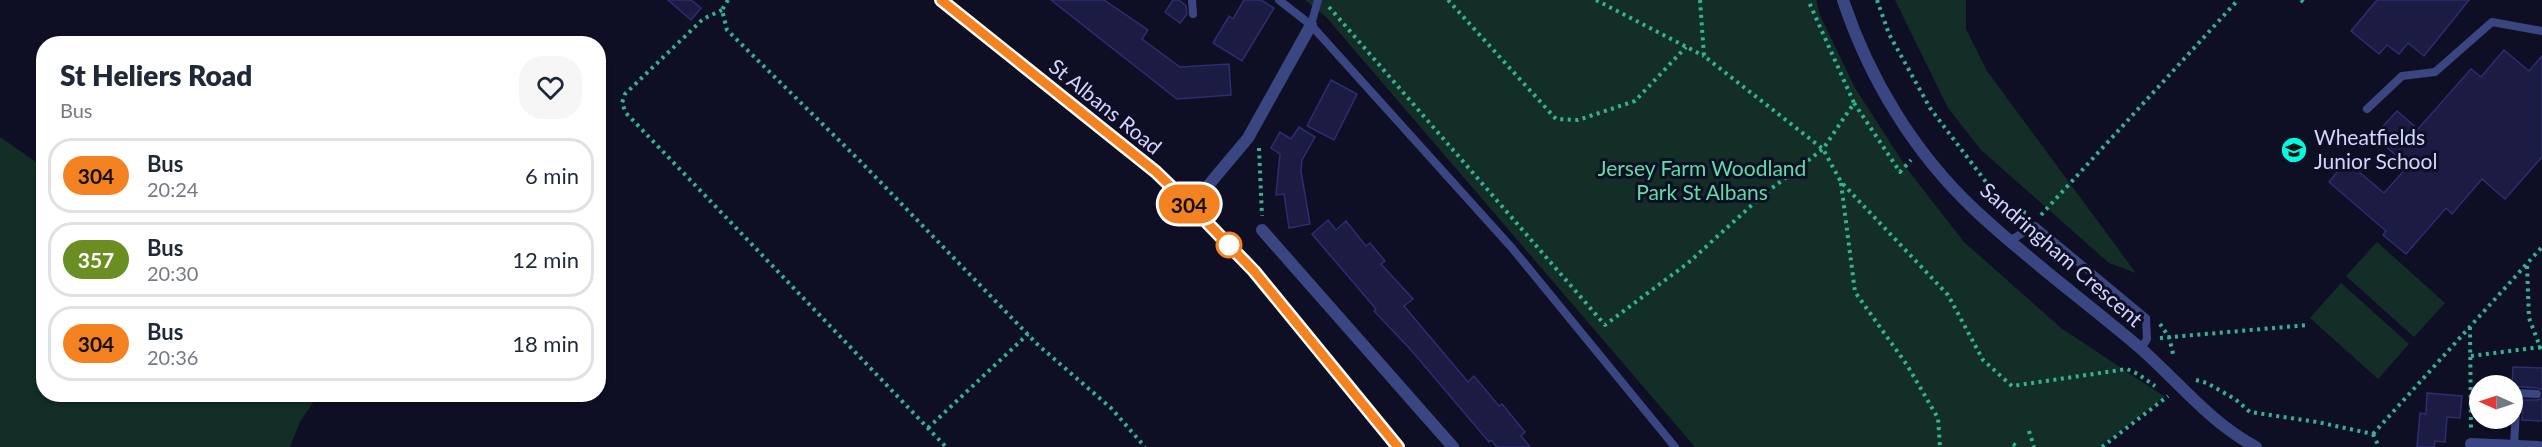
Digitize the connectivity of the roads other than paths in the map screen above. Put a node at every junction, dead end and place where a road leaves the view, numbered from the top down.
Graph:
1 (941, 0) edge
2 (1192, 0) edge
3 (1279, 0) edge
4 (1321, 0) edge
5 (1842, 0) edge
6 (1193, 14) dead end
7 (1311, 25) junction
8 (2542, 30) edge
9 (2367, 109) dead end
10 (1191, 206) junction
11 (1262, 231) road end
12 (2009, 241) junction
13 (2141, 350) junction
14 (2537, 394) dead end
15 (2471, 444) road end
16 (2514, 445) junction
17 (2499, 446) edge
18 (1398, 447) edge
19 (1453, 447) edge
20 (1675, 447) edge
21 (2256, 447) edge
22 (2539, 447) edge

1 - 10 main road, St Albans Road
2 - 6 lane
3 - 7 lane
4 - 7 lane
5 - 12 street, Sandringham Crescent
7 - 10 street
7 - 20 lane
8 - 9 lane
10 - 18 main road, St Albans Road
11 - 19 street
12 - 13 street, Sandringham Crescent
12 - 13 lane
13 - 21 street, Sandringham Crescent
14 - 16 lane
15 - 17 street
16 - 17 street
16 - 22 street

